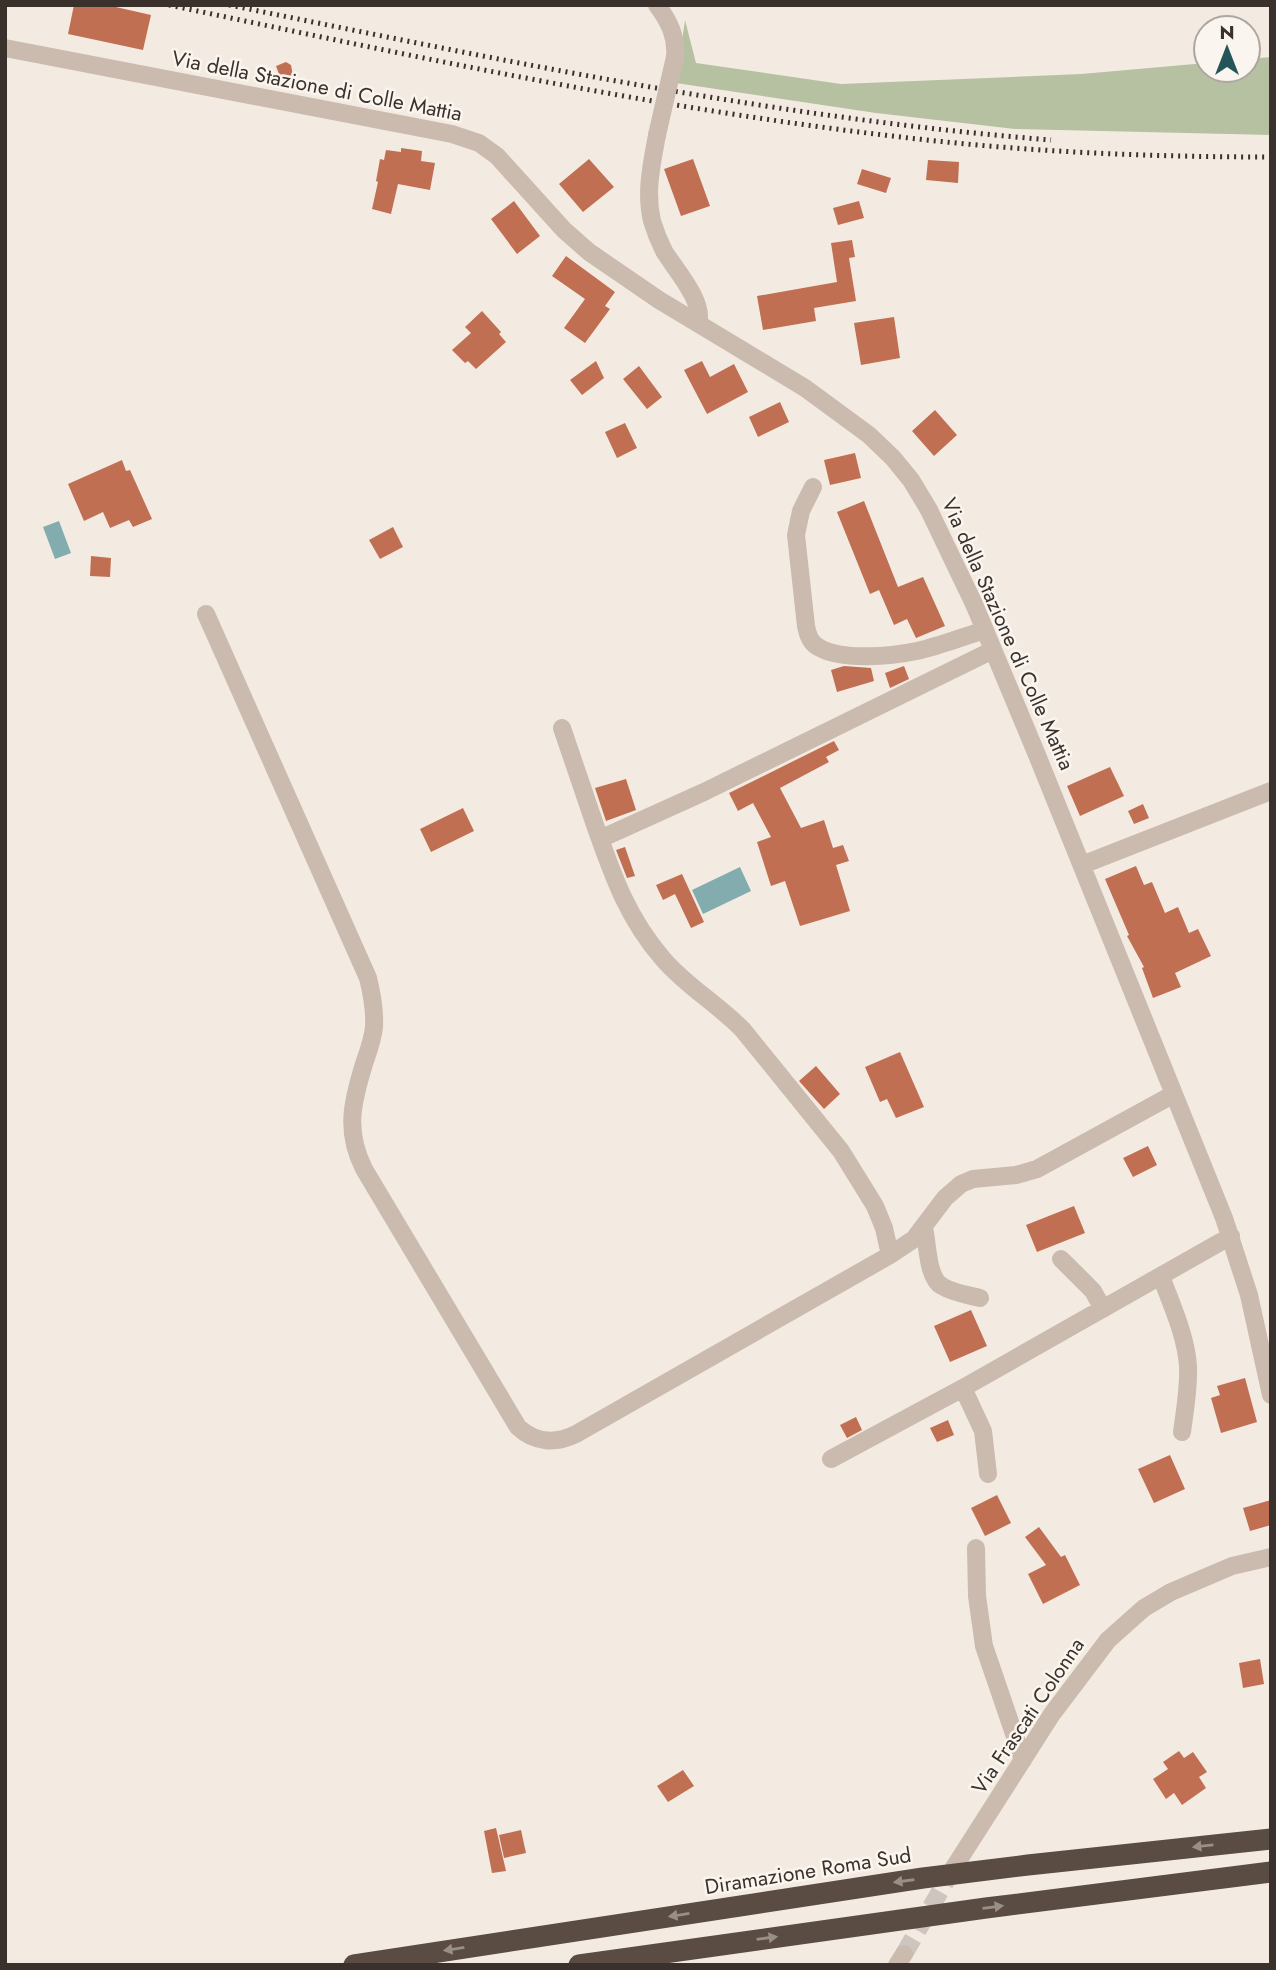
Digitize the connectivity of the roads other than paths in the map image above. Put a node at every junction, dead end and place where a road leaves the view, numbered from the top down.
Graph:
1 (657, 5) edge
2 (5, 48) edge
3 (698, 323) junction
4 (813, 487) dead end
5 (206, 614) dead end
6 (985, 630) junction
7 (993, 650) junction
8 (562, 728) dead end
9 (1271, 791) edge
10 (600, 839) junction
11 (1082, 865) junction
12 (1174, 1094) junction
13 (923, 1228) junction
14 (1231, 1236) junction
15 (890, 1255) junction
16 (1061, 1259) dead end
17 (1161, 1276) junction
18 (980, 1298) dead end
19 (1103, 1309) junction
20 (963, 1388) junction
21 (1271, 1395) edge
22 (1182, 1432) dead end
23 (831, 1459) dead end
24 (988, 1474) dead end
25 (976, 1549) dead end
26 (1271, 1557) edge
27 (1023, 1760) junction
28 (1271, 1839) edge
29 (953, 1869) tunnel mouth
30 (1271, 1872) edge
31 (354, 1965) edge
32 (579, 1965) edge

1 - 3 street, bridge
2 - 3 street, Via della Stazione di Colle Mattia
3 - 6 street, Via della Stazione di Colle Mattia
4 - 6 street
5 - 15 street
6 - 7 street, Via della Stazione di Colle Mattia
7 - 10 street
7 - 11 street, Via della Stazione di Colle Mattia
8 - 10 street
9 - 11 street
10 - 15 street
11 - 12 street, Via della Stazione di Colle Mattia
12 - 13 street
12 - 14 street, Via della Stazione di Colle Mattia
13 - 15 street
13 - 18 street
14 - 17 street
14 - 21 street, Via della Stazione di Colle Mattia
16 - 19 street
17 - 19 street
17 - 22 street
19 - 20 street
20 - 23 street
20 - 24 street
25 - 27 street
26 - 27 street, Via Frascati Colonna
27 - 29 street, Via Frascati Colonna
28 -> 31 highway, Diramazione Roma Sud
32 -> 30 highway

